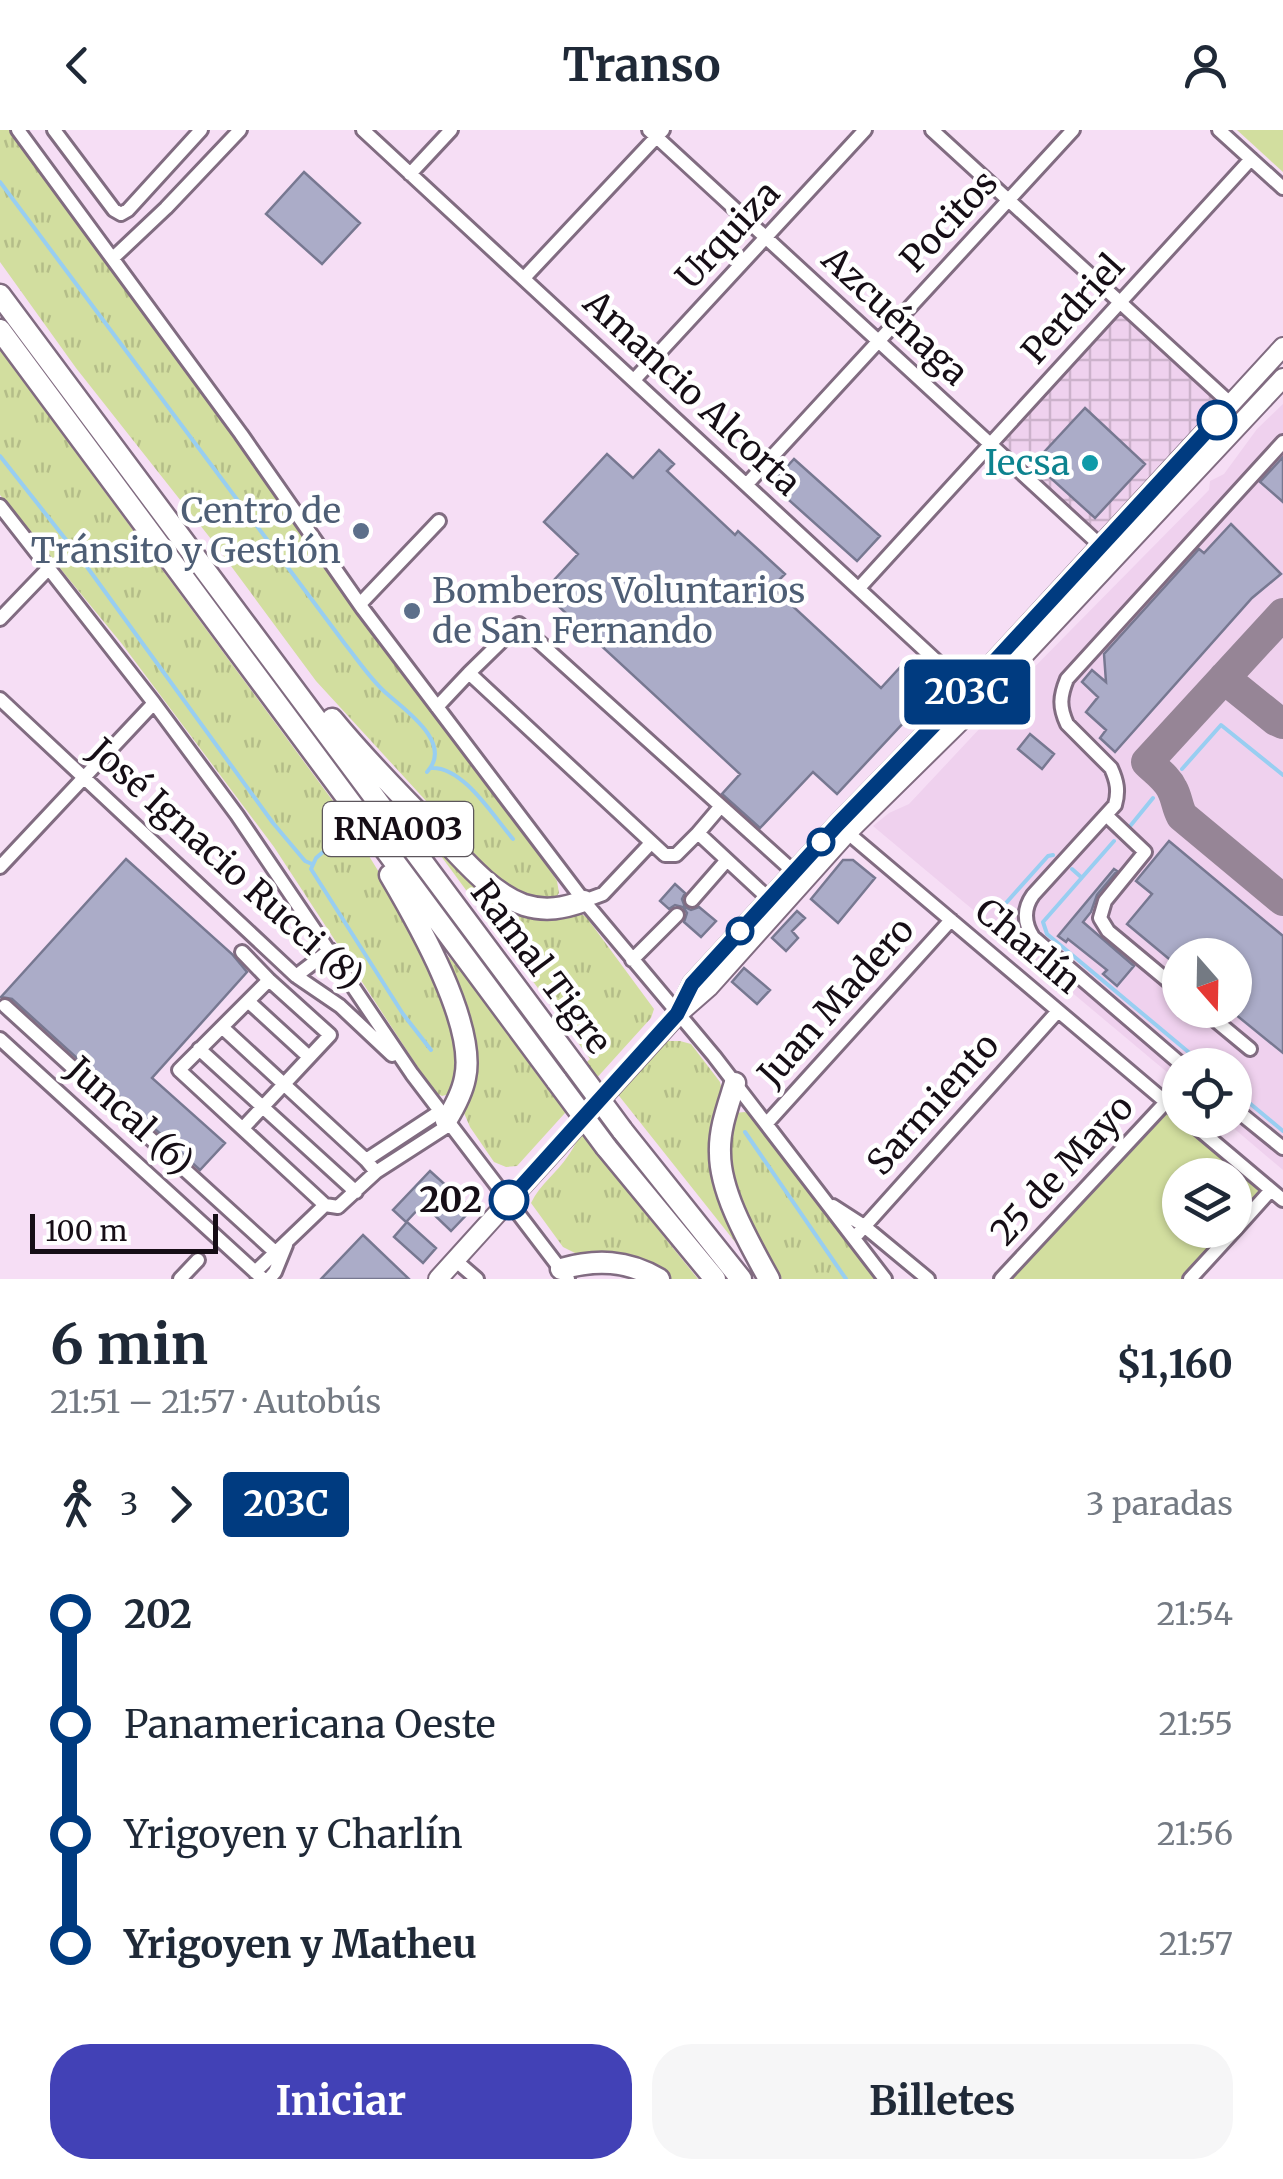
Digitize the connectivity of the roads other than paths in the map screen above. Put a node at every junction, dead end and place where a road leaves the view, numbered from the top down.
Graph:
1 (18, 130) edge
2 (54, 130) edge
3 (201, 130) edge
4 (240, 130) edge
5 (363, 130) edge
6 (451, 130) edge
7 (865, 130) edge
8 (932, 130) edge
9 (1073, 130) edge
10 (1219, 130) edge
11 (656, 132) edge
12 (1251, 159) junction
13 (410, 174) junction
14 (1283, 188) edge
15 (1008, 200) junction
16 (766, 238) junction
17 (113, 258) junction
18 (524, 278) junction
19 (0, 295) edge
20 (1120, 302) junction
21 (0, 330) edge
22 (878, 341) junction
23 (1283, 348) edge
24 (1283, 378) edge
25 (634, 380) junction
26 (1231, 404) junction
27 (1283, 442) edge
28 (990, 444) junction
29 (1190, 449) junction
30 (1205, 462) junction
31 (747, 484) junction
32 (0, 506) edge
33 (439, 520) dead end
34 (1101, 546) junction
35 (49, 568) junction
36 (859, 588) junction
37 (223, 593) junction
38 (360, 604) junction
39 (0, 619) edge
40 (469, 673) junction
41 (974, 696) junction
42 (0, 699) edge
43 (154, 703) junction
44 (437, 707) junction
45 (330, 774) junction
46 (83, 777) junction
47 (720, 806) junction
48 (1106, 815) junction
49 (842, 828) junction
50 (698, 833) junction
51 (651, 843) junction
52 (727, 860) junction
53 (0, 867) edge
54 (794, 872) junction
55 (692, 900) dead end
56 (770, 900) junction
57 (584, 901) junction
58 (677, 916) dead end
59 (951, 920) junction
60 (330, 950) junction
61 (242, 952) dead end
62 (632, 960) junction
63 (296, 976) junction
64 (1162, 976) edge
65 (270, 980) junction
66 (249, 1002) junction
67 (5, 1006) dead end
68 (1058, 1011) junction
69 (677, 1014) junction
70 (223, 1028) junction
71 (1225, 1028) edge
72 (0, 1039) edge
73 (1162, 1048) edge
74 (1249, 1048) edge
75 (198, 1049) junction
76 (309, 1057) junction
77 (412, 1074) junction
78 (735, 1083) junction
79 (283, 1085) junction
80 (1162, 1099) edge
81 (1162, 1106) edge
82 (263, 1108) junction
83 (445, 1119) junction
84 (767, 1123) junction
85 (1252, 1123) edge
86 (243, 1128) junction
87 (1209, 1138) edge
88 (1283, 1148) edge
89 (366, 1160) junction
90 (376, 1172) junction
91 (1271, 1190) junction
92 (356, 1192) junction
93 (823, 1198) junction
94 (509, 1200) junction
95 (1283, 1200) edge
96 (325, 1205) junction
97 (1252, 1211) edge
98 (864, 1226) junction
99 (854, 1238) junction
100 (287, 1243) junction
101 (1218, 1248) edge
102 (274, 1252) junction
103 (198, 1260) dead end
104 (455, 1260) junction
105 (565, 1274) edge
106 (263, 1277) edge
107 (180, 1279) edge
108 (438, 1279) edge
109 (477, 1279) edge
110 (658, 1279) edge
111 (715, 1279) edge
112 (741, 1279) edge
113 (769, 1279) edge
114 (885, 1279) edge
115 (928, 1279) edge
116 (1001, 1279) edge
117 (1190, 1279) edge

1 - 17 street
2 - 3 street
4 - 17 street
5 - 13 street, Amancio Alcorta
6 - 13 street
7 - 16 street, Urquiza
8 - 15 street
9 - 15 street, Pocitos
10 - 12 street
11 - 16 street, Azcuénaga
11 - 18 street
12 - 14 street
12 - 20 street, Perdriel
13 - 18 street, Amancio Alcorta
15 - 20 street
15 - 22 street, Pocitos
16 - 22 street, Azcuénaga
16 - 25 street, Urquiza
17 - 38 street
18 - 25 street, Amancio Alcorta
19 - 37 highway, RNA003
20 - 26 street
20 - 28 street, Perdriel
21 - 45 highway, RNA003
22 - 28 street, Azcuénaga
22 - 31 street, Pocitos
23 - 26 main road
24 - 30 main road
25 - 31 street, Amancio Alcorta
26 - 29 main road
27 - 48 street
28 - 34 street, Azcuénaga
28 - 36 street, Perdriel
29 - 30 main road
29 - 34 main road
30 - 41 main road
31 - 36 street, Amancio Alcorta
32 - 35 street
33 - 38 street
34 - 41 main road
35 - 39 street
35 - 43 street
36 - 41 street, Amancio Alcorta
37 - 57 highway
37 - 112 highway, Ramal Tigre / RNA003, bridge
38 - 44 street
40 - 44 street
40 - 47 street
40 - 51 street
41 - 49 main road
42 - 46 street, José Ignacio Rucci (8)
43 - 46 street
43 - 60 street
44 - 57 street
45 - 83 highway
45 - 111 highway, Ramal Tigre / RNA003, bridge
46 - 53 street
46 - 63 street, José Ignacio Rucci (8)
47 - 50 street
47 - 54 street
48 - 64 street
48 - 73 street
49 - 54 main road
49 - 59 street, Charlín
49 - 69 main road
50 - 51 street
50 - 52 street
51 - 57 street
52 - 55 street
52 - 56 street
54 - 56 main road
56 - 69 main road
57 - 62 street
58 - 62 street
59 - 68 street, Charlín
59 - 84 street, Juan Madero
60 - 63 street
60 - 77 street
61 - 65 street
62 - 69 street
63 - 77 street, José Ignacio Rucci (8)
65 - 66 street
65 - 76 street
66 - 70 street
66 - 76 street
67 - 102 street
68 - 80 street, Charlín
68 - 98 street, Sarmiento
69 - 78 street
69 - 94 main road
70 - 75 street
70 - 79 street
71 - 74 street
72 - 106 street, Juncal (6)
75 - 82 street
75 - 86 street
76 - 79 street
77 - 83 street
78 - 84 street
78 - 113 highway
79 - 82 street
79 - 89 street
81 - 116 street, 25 de Mayo
82 - 86 street
82 - 92 street
83 - 89 street
83 - 90 street
83 - 94 street
84 - 93 street
85 - 88 street
86 - 96 street
87 - 91 street
89 - 90 street
90 - 92 street
91 - 95 street
91 - 97 street
92 - 96 street
93 - 98 street
93 - 99 street
94 - 104 main road
94 - 105 street
96 - 100 street
98 - 99 street, Sarmiento
98 - 115 street
99 - 114 street
100 - 102 street
100 - 106 street
101 - 117 street
102 - 106 street
103 - 107 street
104 - 108 main road
104 - 109 street
105 - 110 highway

